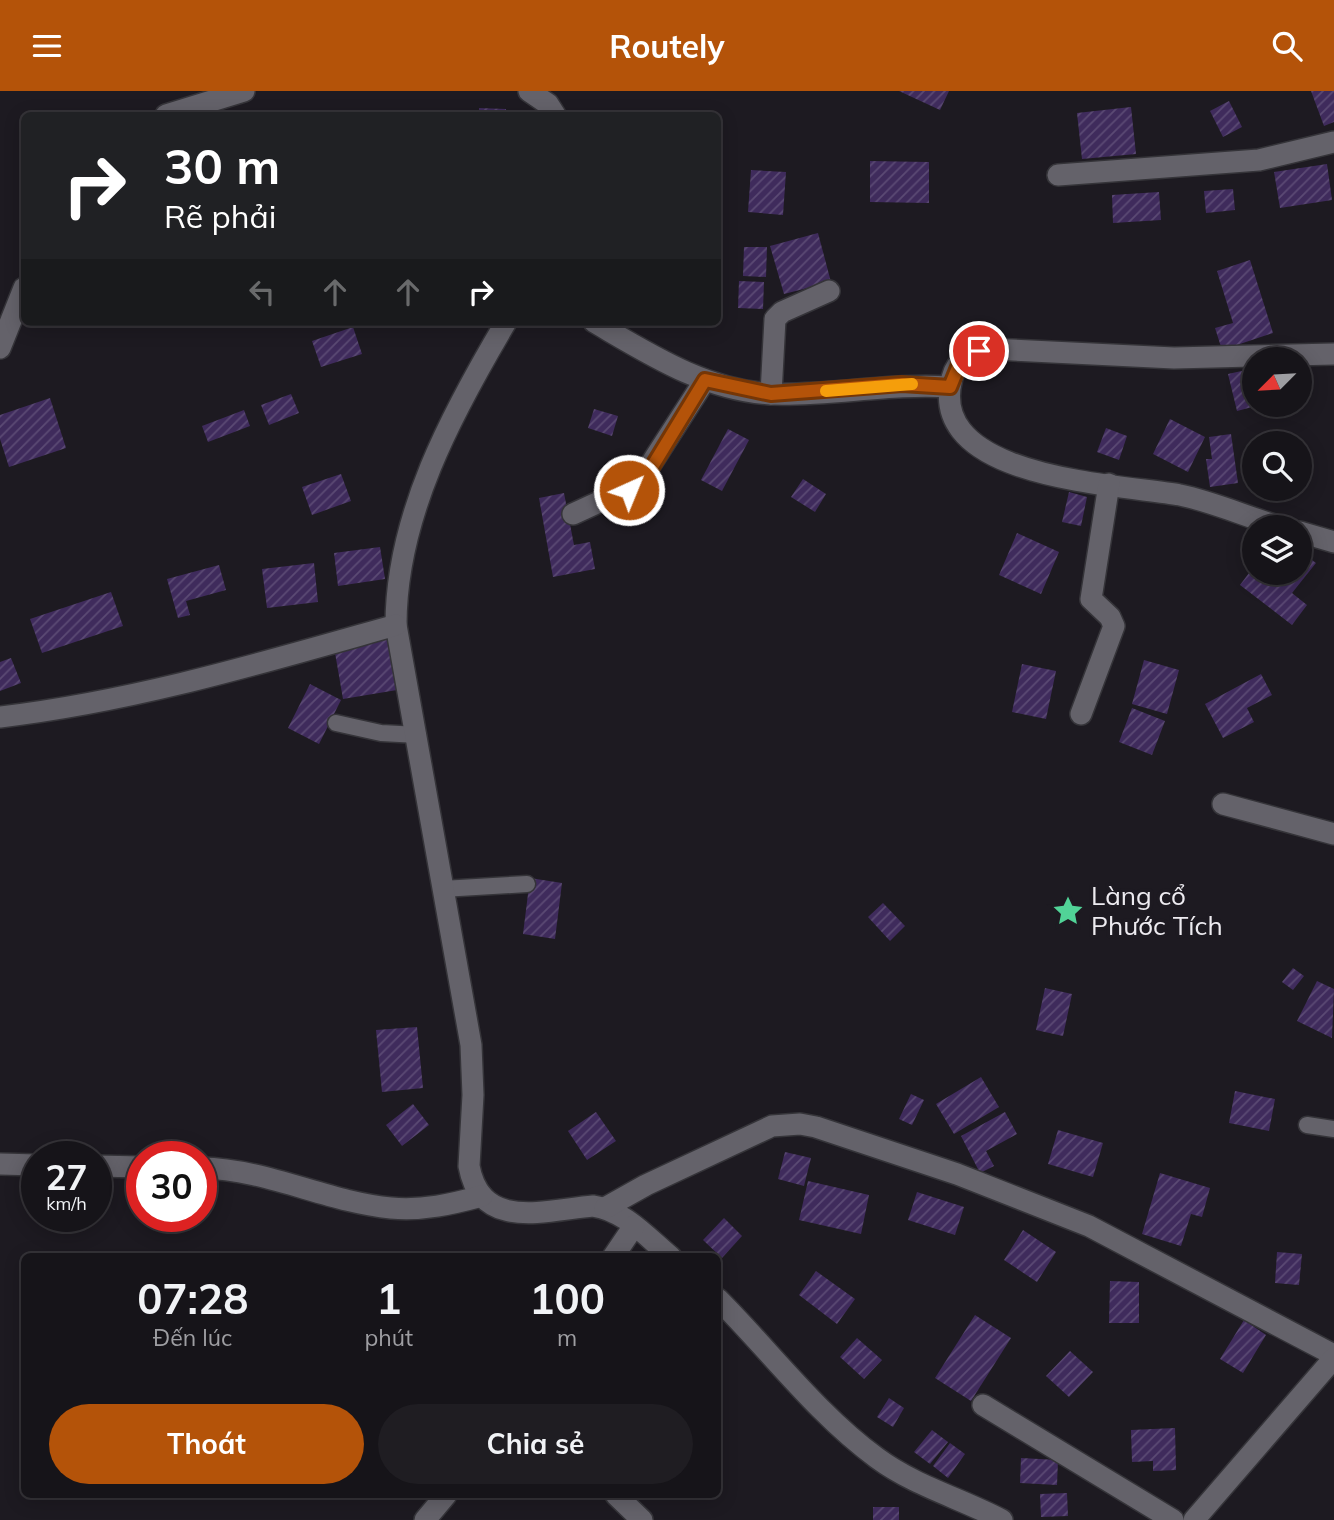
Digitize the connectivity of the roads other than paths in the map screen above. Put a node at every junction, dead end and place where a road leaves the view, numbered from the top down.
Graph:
1 (244, 91) edge
2 (529, 91) edge
3 (176, 112) edge
4 (553, 112) edge
5 (1334, 142) edge
6 (1058, 175) dead end
7 (829, 291) dead end
8 (21, 296) edge
9 (504, 326) edge
10 (601, 326) edge
11 (0, 348) edge
12 (1334, 354) edge
13 (705, 380) junction
14 (950, 387) junction
15 (771, 394) junction
16 (1109, 484) junction
17 (573, 514) dead end
18 (1243, 515) edge
19 (1312, 536) edge
20 (1334, 542) edge
21 (396, 625) junction
22 (1081, 714) dead end
23 (0, 717) edge
24 (336, 723) dead end
25 (418, 735) junction
26 (1223, 804) dead end
27 (1334, 834) edge
28 (527, 884) dead end
29 (442, 889) junction
30 (1307, 1125) dead end
31 (1334, 1129) edge
32 (0, 1164) edge
33 (21, 1165) edge
34 (217, 1170) edge
35 (482, 1196) junction
36 (605, 1208) junction
37 (634, 1226) junction
38 (617, 1253) edge
39 (666, 1253) edge
40 (721, 1302) edge
41 (1334, 1356) edge
42 (983, 1405) dead end
43 (620, 1498) edge
44 (642, 1520) edge
45 (1002, 1520) edge
46 (1174, 1520) edge
47 (1194, 1520) edge

1 - 3 street
2 - 4 street
5 - 6 street
7 - 15 street
8 - 11 street
9 - 21 street
10 - 13 street
12 - 14 street
13 - 15 street
13 - 17 street
14 - 15 street
14 - 16 street
16 - 18 street
16 - 22 street
19 - 20 street
21 - 23 street
21 - 25 street
24 - 25 lane
25 - 29 street
26 - 27 street
28 - 29 lane
29 - 35 street
30 - 31 lane
32 - 33 street
34 - 35 street
35 - 36 street
36 - 37 street
36 - 41 street
37 - 38 street
37 - 39 street
40 - 45 street
41 - 47 street
42 - 46 street
43 - 44 street

